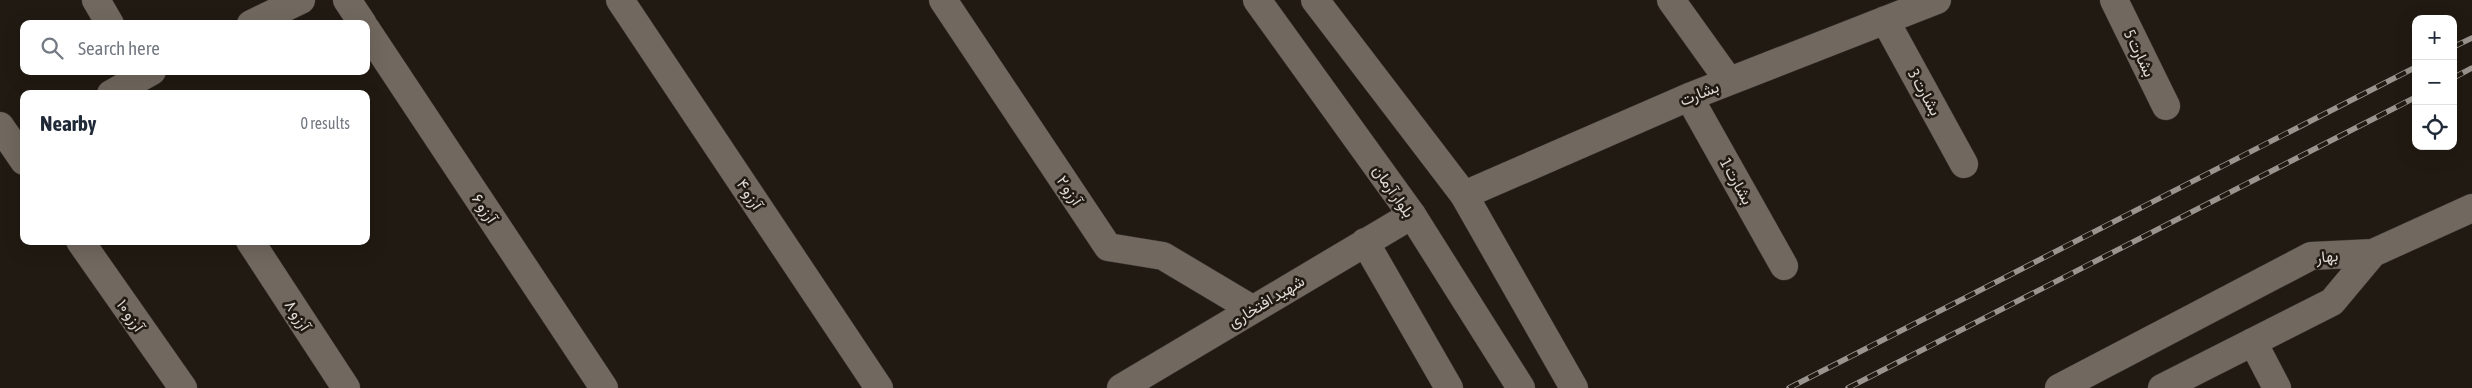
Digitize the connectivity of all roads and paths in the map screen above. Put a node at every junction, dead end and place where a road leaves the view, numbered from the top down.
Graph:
1 (96, 0) edge
2 (301, 0) edge
3 (347, 0) edge
4 (620, 0) edge
5 (943, 0) edge
6 (1257, 0) edge
7 (1314, 0) edge
8 (1671, 0) edge
9 (1937, 0) edge
10 (2114, 0) edge
11 (108, 20) edge
12 (259, 20) edge
13 (360, 20) edge
14 (1885, 20) junction
15 (370, 35) edge
16 (147, 78) edge
17 (1729, 81) junction
18 (120, 90) edge
19 (1690, 97) junction
20 (2166, 106) dead end
21 (0, 126) edge
22 (16, 152) edge
23 (1964, 164) dead end
24 (1464, 195) junction
25 (2472, 208) edge
26 (1412, 215) junction
27 (1365, 242) junction
28 (83, 245) edge
29 (253, 245) edge
30 (2372, 253) junction
31 (1784, 266) dead end
32 (1252, 309) junction
33 (2253, 342) junction
34 (1154, 379) edge
35 (183, 388) edge
36 (346, 388) edge
37 (604, 388) edge
38 (879, 388) edge
39 (1121, 388) edge
40 (1449, 388) edge
41 (1520, 388) edge
42 (1574, 388) edge
43 (2060, 388) edge
44 (2162, 388) edge
45 (2277, 388) edge

1 - 11 street
2 - 12 street
3 - 13 street
4 - 38 street, آرزو ۴
5 - 32 street, آرزو ۲
6 - 26 street, بلوار آرمان
7 - 24 street
8 - 17 street
9 - 14 street, بشارت
10 - 20 street, بشارت 5
14 - 17 street, بشارت
14 - 23 street, بشارت 3
15 - 37 street, آرزو ۶
16 - 18 street
17 - 19 street, بشارت
19 - 24 street, بشارت
19 - 31 street, بشارت 1
21 - 22 street
24 - 42 street
25 - 30 street
26 - 27 street, شهید افتخاری
26 - 41 street, بلوار آرمان
27 - 32 street, شهید افتخاری
27 - 40 street
28 - 35 street, آرزو ۱۰
29 - 36 street, آرزو ۸
30 - 33 street, بهار
30 - 43 street, بهار
32 - 34 street, شهید افتخاری
33 - 44 street, بهار
33 - 45 street
34 - 39 street, شهید افتخاری

